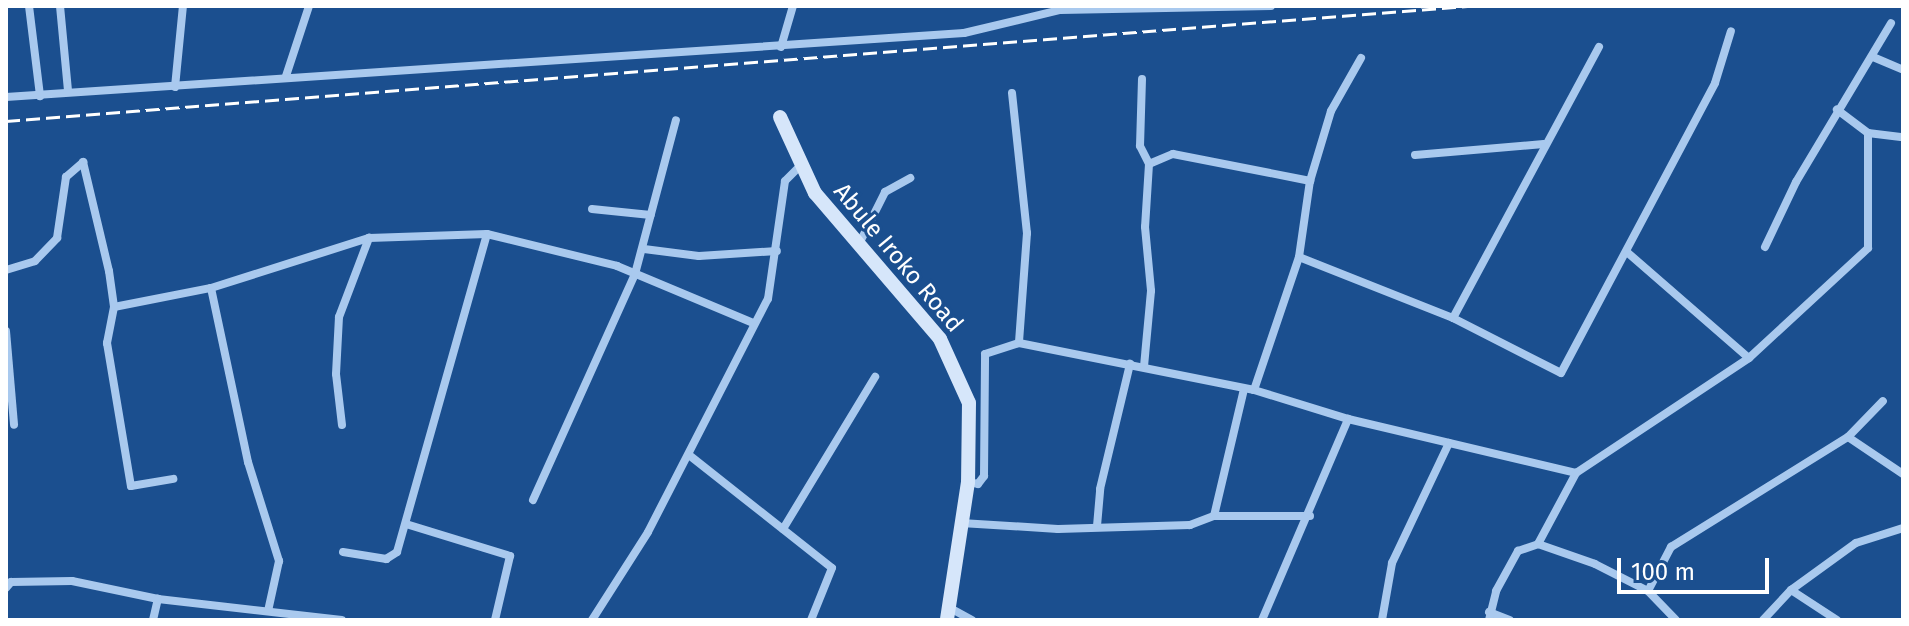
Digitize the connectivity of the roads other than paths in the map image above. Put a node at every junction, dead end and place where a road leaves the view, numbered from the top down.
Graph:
1 (29, 6) edge
2 (60, 6) edge
3 (183, 6) edge
4 (309, 6) edge
5 (793, 6) edge
6 (1271, 6) edge
7 (1891, 23) dead end
8 (1731, 31) dead end
9 (781, 47) junction
10 (1599, 47) dead end
11 (1873, 57) junction
12 (1361, 58) dead end
13 (1903, 70) edge
14 (286, 76) junction
15 (1142, 79) dead end
16 (175, 87) junction
17 (68, 91) junction
18 (1012, 93) dead end
19 (40, 96) junction
20 (6, 97) edge
21 (1837, 110) junction
22 (780, 117) dead end
23 (676, 120) dead end
24 (1868, 133) junction
25 (1903, 137) edge
26 (1544, 144) junction
27 (1415, 155) dead end
28 (1149, 164) junction
29 (801, 165) junction
30 (910, 178) dead end
31 (1310, 181) junction
32 (592, 209) dead end
33 (651, 215) junction
34 (487, 234) junction
35 (369, 238) junction
36 (860, 242) junction
37 (1765, 247) dead end
38 (644, 249) junction
39 (777, 251) junction
40 (1628, 253) junction
41 (1299, 257) junction
42 (6, 270) edge
43 (635, 274) junction
44 (211, 288) junction
45 (114, 307) junction
46 (1453, 318) junction
47 (753, 323) junction
48 (6, 331) edge
49 (1019, 343) junction
50 (1749, 358) junction
51 (1130, 364) junction
52 (1144, 366) junction
53 (875, 377) dead end
54 (1249, 390) junction
55 (1883, 401) dead end
56 (1348, 419) junction
57 (14, 425) dead end
58 (342, 425) dead end
59 (1848, 437) junction
60 (1449, 443) junction
61 (689, 455) junction
62 (1576, 473) junction
63 (1903, 474) edge
64 (173, 479) dead end
65 (968, 482) junction
66 (533, 500) dead end
67 (1214, 516) junction
68 (1310, 516) junction
69 (960, 523) junction
70 (406, 524) junction
71 (1097, 526) junction
72 (1903, 528) edge
73 (783, 529) junction
74 (1538, 544) junction
75 (343, 552) dead end
76 (6, 588) edge
77 (1791, 590) junction
78 (1648, 591) junction
79 (158, 599) junction
80 (268, 611) junction
81 (948, 614) edge
82 (1489, 616) edge
83 (153, 620) edge
84 (342, 620) edge
85 (495, 620) edge
86 (592, 620) edge
87 (811, 620) edge
88 (972, 620) edge
89 (1262, 620) edge
90 (1382, 620) edge
91 (1510, 620) edge
92 (1676, 620) edge
93 (1763, 620) edge
94 (1837, 620) edge

1 - 19 street
2 - 17 street
3 - 16 street
4 - 14 street
5 - 9 street
6 - 9 street
7 - 11 street
8 - 40 street
9 - 14 street
10 - 26 street
11 - 13 street
11 - 21 street
12 - 31 street
14 - 16 street
15 - 28 street
16 - 17 street
17 - 19 street
18 - 49 street
19 - 20 street
21 - 24 street
21 - 37 street
22 - 29 street, Abule Iroko Road
23 - 33 street
24 - 25 street
24 - 50 street
26 - 27 street
26 - 46 street
28 - 31 street
28 - 52 street
29 - 36 street, Abule Iroko Road
29 - 39 street
30 - 36 street
31 - 41 street
32 - 33 street
33 - 38 street
34 - 35 street
34 - 43 street
34 - 70 street
35 - 44 street
35 - 58 street
36 - 65 street, Abule Iroko Road
38 - 39 street
38 - 43 street
39 - 47 street
40 - 46 street
40 - 50 street
41 - 46 street
41 - 54 street
42 - 45 street
43 - 47 street
43 - 66 street
44 - 45 street
44 - 80 street
45 - 64 street
47 - 61 street
48 - 57 street
49 - 51 street
49 - 65 street
50 - 62 street
51 - 52 street
51 - 71 street
52 - 54 street
53 - 73 street
54 - 56 street
54 - 67 street
55 - 59 street
56 - 60 street
56 - 68 street
59 - 63 street
59 - 78 street
60 - 62 street
60 - 90 street
61 - 73 street
61 - 86 street
62 - 74 street
65 - 69 street, Abule Iroko Road
67 - 68 street
67 - 71 street
68 - 89 street
69 - 71 street
69 - 81 street, Abule Iroko Road
70 - 75 street
70 - 85 street
72 - 77 street
73 - 87 street
74 - 78 street
74 - 82 street
76 - 79 street
77 - 93 street
77 - 94 street
78 - 92 street
79 - 80 street
79 - 83 street
80 - 84 street
81 - 88 street
82 - 91 street

